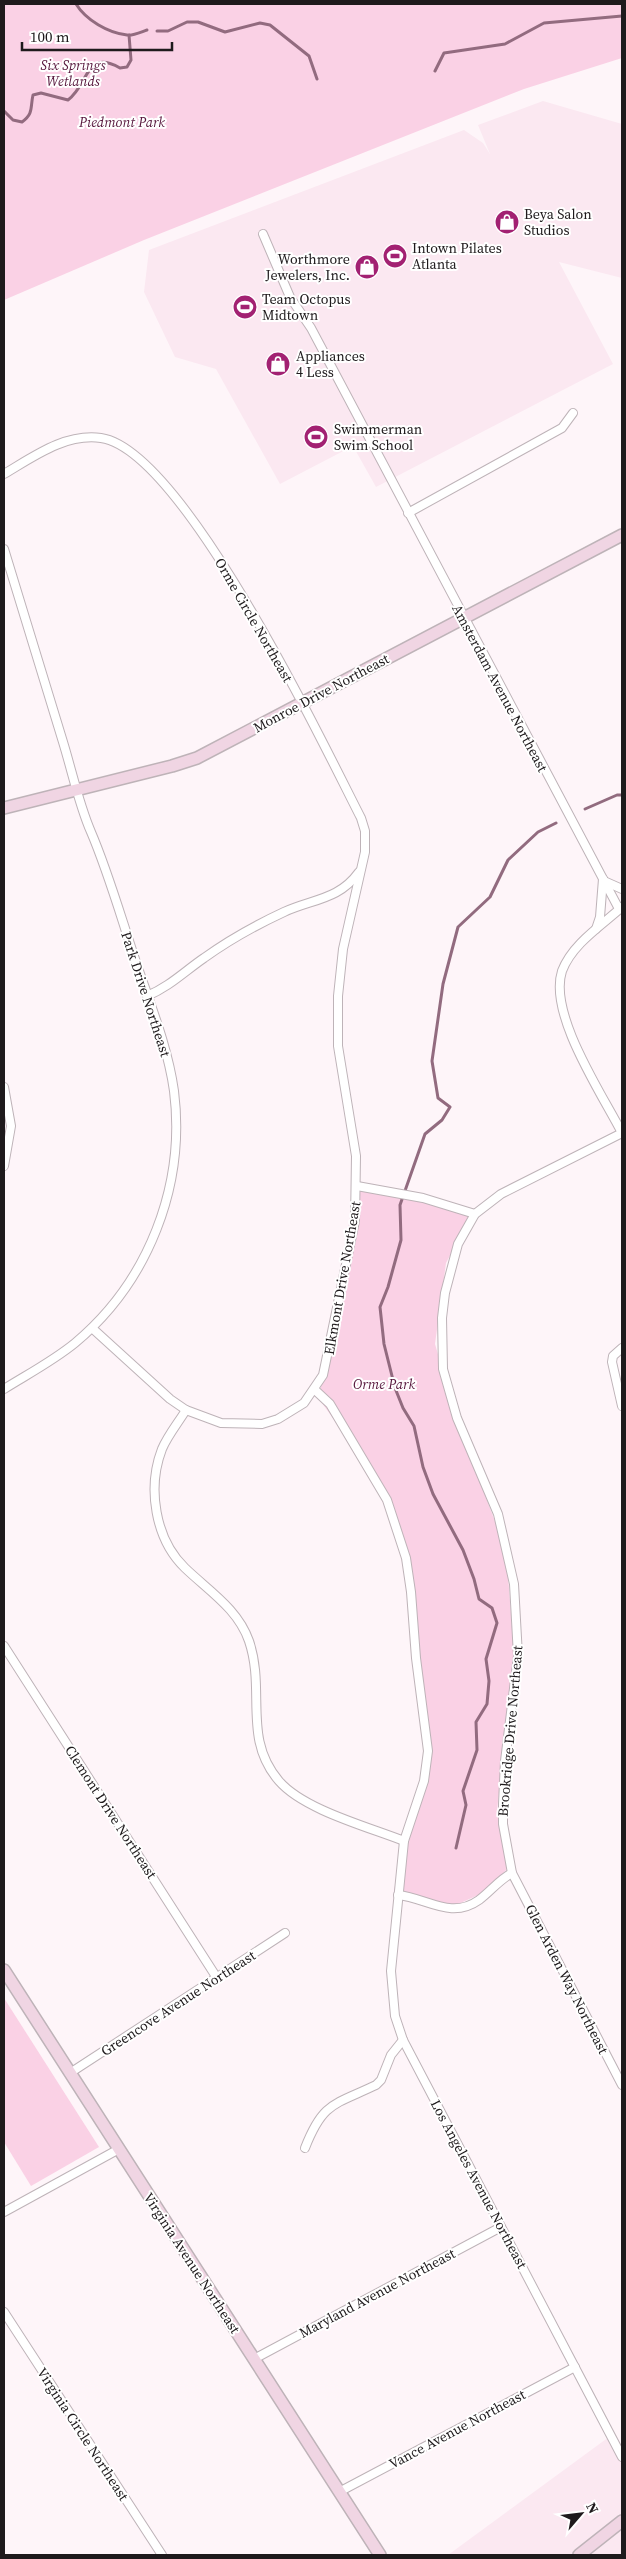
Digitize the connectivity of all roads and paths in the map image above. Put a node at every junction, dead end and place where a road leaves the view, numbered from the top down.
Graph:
1 (263, 234) dead end
2 (573, 413) dead end
3 (4, 474) edge
4 (408, 513) junction
5 (622, 535) edge
6 (4, 549) edge
7 (464, 618) junction
8 (302, 703) junction
9 (78, 790) junction
10 (4, 808) edge
11 (361, 868) junction
12 (603, 879) junction
13 (622, 889) edge
14 (621, 908) edge
15 (596, 929) junction
16 (147, 996) junction
17 (4, 1088) edge
18 (622, 1133) edge
19 (4, 1166) edge
20 (357, 1186) junction
21 (475, 1214) junction
22 (92, 1328) junction
23 (622, 1348) edge
24 (619, 1376) edge
25 (4, 1388) edge
26 (315, 1390) junction
27 (622, 1406) edge
28 (186, 1410) junction
29 (4, 1646) edge
30 (404, 1841) junction
31 (512, 1873) junction
32 (398, 1895) junction
33 (285, 1933) dead end
34 (4, 1970) edge
35 (217, 1978) junction
36 (404, 2040) junction
37 (70, 2073) junction
38 (622, 2085) edge
39 (305, 2148) dead end
40 (119, 2150) junction
41 (4, 2212) edge
42 (501, 2227) junction
43 (4, 2312) edge
44 (254, 2359) junction
45 (575, 2367) junction
46 (622, 2457) edge
47 (339, 2492) junction
48 (622, 2521) edge
49 (586, 2553) edge
50 (162, 2555) edge
51 (380, 2555) edge

1 - 4 street, Amsterdam Avenue Northeast
2 - 4 street
3 - 8 street, Orme Circle Northeast
4 - 7 street, Amsterdam Avenue Northeast
5 - 7 street, Monroe Drive Northeast
6 - 9 street, Park Drive Northeast
7 - 8 street, Monroe Drive Northeast
7 - 12 street, Amsterdam Avenue Northeast
8 - 9 street, Monroe Drive Northeast
8 - 11 street, Orme Circle Northeast
9 - 10 street, Monroe Drive Northeast
9 - 16 street, Park Drive Northeast
11 - 16 street
11 - 20 street, Elkmont Drive Northeast
12 - 13 street
12 - 14 street, Amsterdam Avenue Northeast
12 - 15 street
14 - 15 street, Amsterdam Avenue Northeast
15 - 18 street, Amsterdam Avenue Northeast
16 - 22 street, Park Drive Northeast
17 - 19 street
18 - 21 street, Brookridge Drive Northeast
20 - 21 street
20 - 26 street, Elkmont Drive Northeast
21 - 31 street, Brookridge Drive Northeast
22 - 25 street, Park Drive Northeast
22 - 28 street, Elkmont Drive Northeast
23 - 24 street
24 - 27 street
26 - 28 street, Elkmont Drive Northeast
26 - 30 street
28 - 30 street
29 - 35 street, Clemont Drive Northeast
30 - 32 street
31 - 32 street
31 - 38 street, Glen Arden Way Northeast
32 - 36 street, Los Angeles Avenue Northeast
33 - 35 street, Greencove Avenue Northeast
34 - 37 street, Virginia Avenue Northeast
35 - 37 street, Greencove Avenue Northeast
36 - 39 street
36 - 42 street, Los Angeles Avenue Northeast
37 - 40 street, Virginia Avenue Northeast
40 - 41 street
40 - 44 street, Virginia Avenue Northeast
42 - 44 street, Maryland Avenue Northeast
42 - 45 street, Los Angeles Avenue Northeast
43 - 50 street, Virginia Circle Northeast
44 - 47 street, Virginia Avenue Northeast
45 - 46 street, Los Angeles Avenue Northeast
45 - 47 street, Vance Avenue Northeast
47 - 51 street, Virginia Avenue Northeast
48 - 49 street

